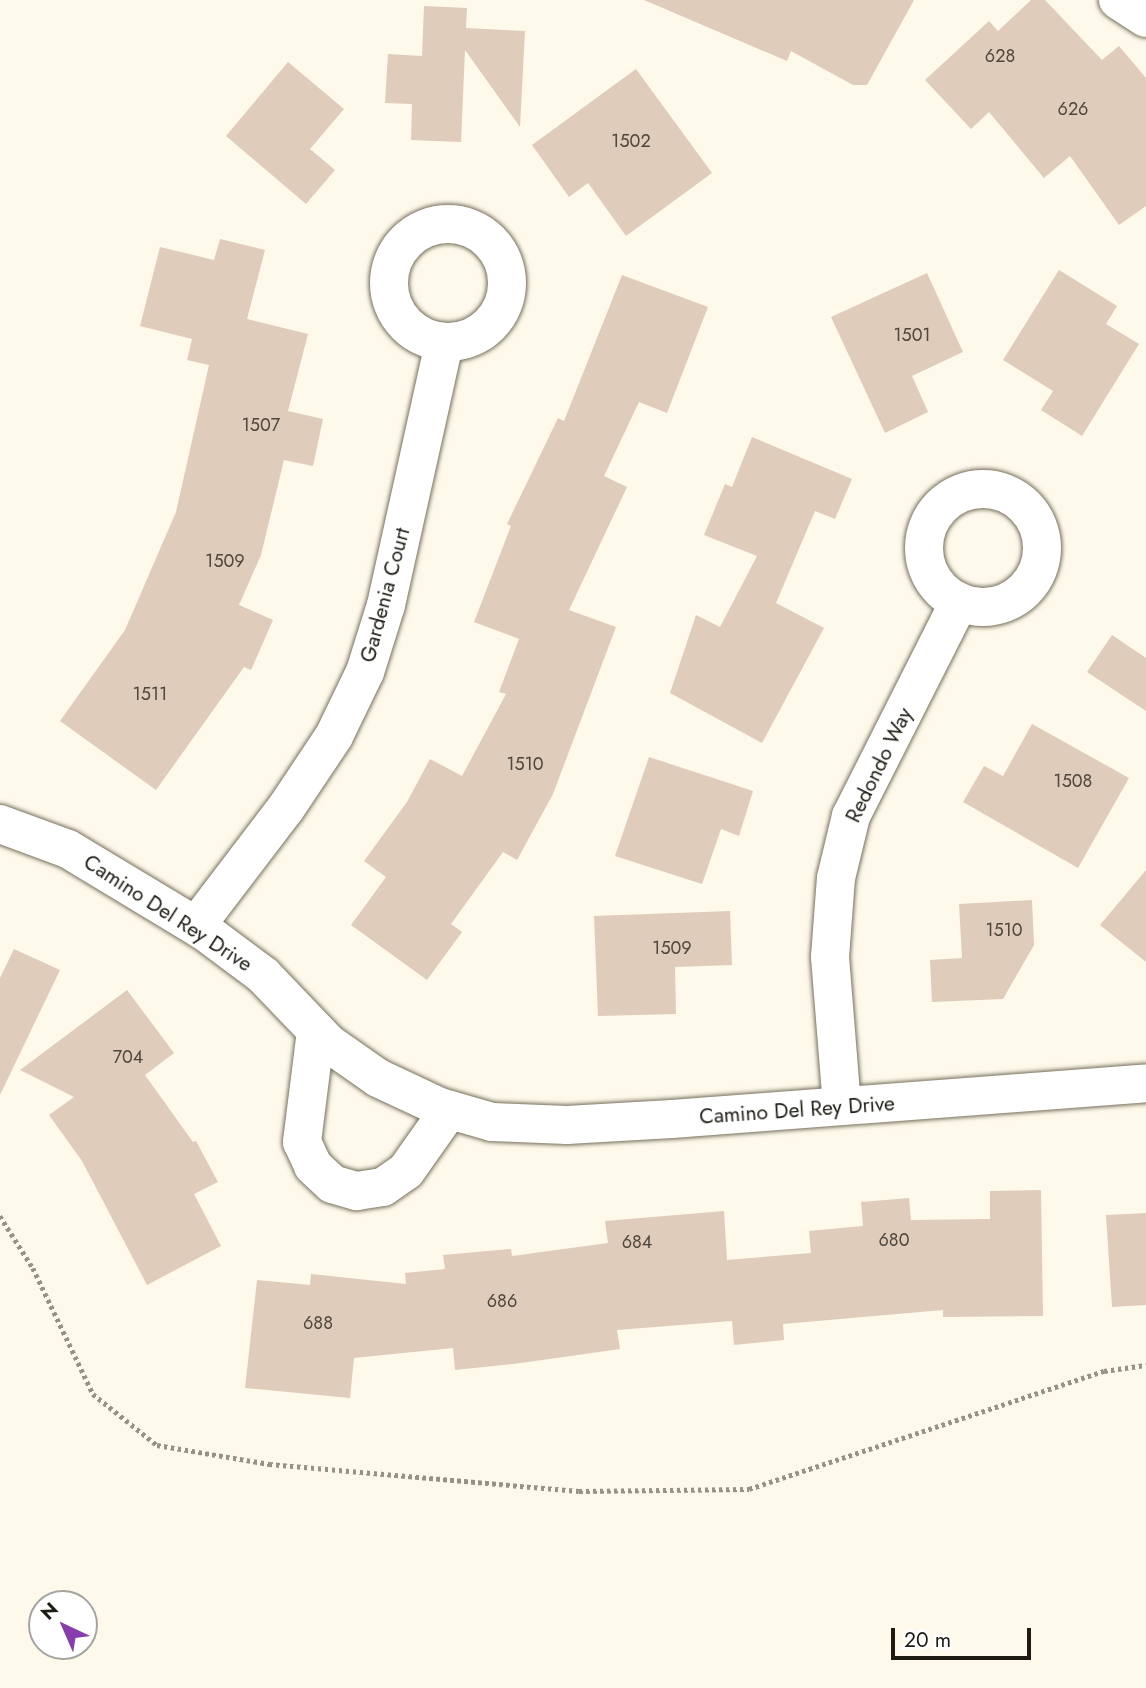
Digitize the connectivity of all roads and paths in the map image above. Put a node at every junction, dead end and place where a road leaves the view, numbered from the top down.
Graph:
1 (1118, 0) edge
2 (1146, 18) edge
3 (444, 343) dead end
4 (959, 602) dead end
5 (0, 824) edge
6 (196, 926) junction
7 (316, 1031) junction
8 (1146, 1083) edge
9 (842, 1106) junction
10 (449, 1110) junction
11 (0, 1216) edge
12 (1146, 1365) edge

1 - 2 street
3 - 6 street, Gardenia Court
4 - 9 street, Redondo Way
5 - 6 street, Camino Del Rey Drive
6 - 7 street, Camino Del Rey Drive
7 - 10 street, Camino Del Rey Drive
7 - 10 street
8 - 9 street, Camino Del Rey Drive
9 - 10 street, Camino Del Rey Drive
11 - 12 path

